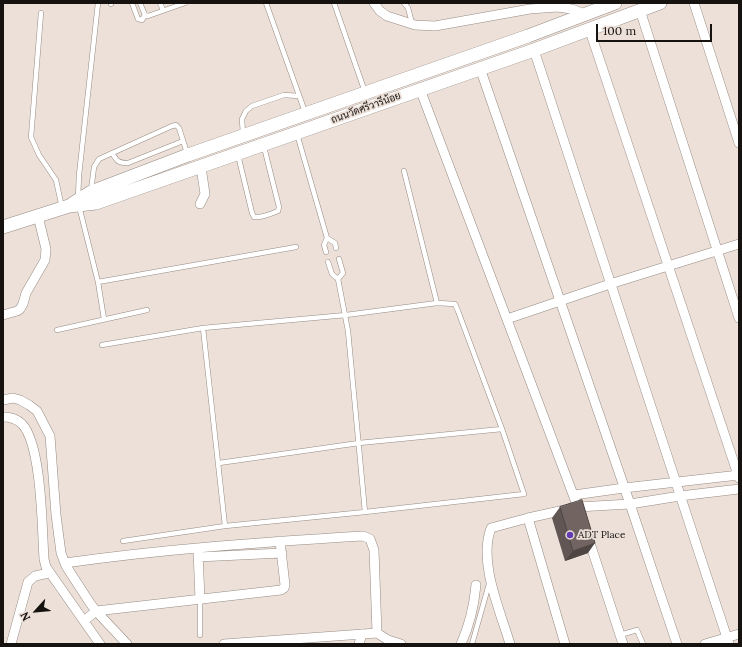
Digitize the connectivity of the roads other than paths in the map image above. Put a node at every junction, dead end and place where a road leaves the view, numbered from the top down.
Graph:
1 (98, 3) edge
2 (132, 3) edge
3 (140, 3) edge
4 (160, 3) edge
5 (183, 3) edge
6 (266, 3) edge
7 (334, 3) edge
8 (374, 3) edge
9 (404, 3) edge
10 (615, 3) edge
11 (660, 3) edge
12 (694, 3) edge
13 (515, 7) edge
14 (163, 10) junction
15 (640, 10) junction
16 (41, 13) dead end
17 (584, 14) junction
18 (146, 15) junction
19 (412, 24) junction
20 (589, 28) junction
21 (534, 50) junction
22 (480, 68) junction
23 (420, 89) junction
24 (365, 92) junction
25 (300, 96) junction
26 (306, 114) junction
27 (297, 133) junction
28 (244, 136) junction
29 (183, 141) junction
30 (739, 143) edge
31 (263, 145) junction
32 (112, 153) junction
33 (238, 154) junction
34 (188, 155) junction
35 (197, 168) junction
36 (404, 171) dead end
37 (91, 192) junction
38 (200, 204) dead end
39 (72, 205) junction
40 (38, 216) junction
41 (3, 227) edge
42 (327, 238) junction
43 (739, 244) edge
44 (296, 247) dead end
45 (336, 248) dead end
46 (717, 251) junction
47 (326, 252) dead end
48 (339, 259) dead end
49 (328, 262) dead end
50 (669, 266) junction
51 (338, 279) junction
52 (98, 282) junction
53 (610, 284) junction
54 (560, 301) junction
55 (437, 303) junction
56 (147, 310) dead end
57 (3, 315) edge
58 (346, 315) junction
59 (507, 318) junction
60 (739, 318) edge
61 (104, 319) junction
62 (203, 328) junction
63 (57, 330) dead end
64 (102, 345) dead end
65 (3, 400) edge
66 (4, 417) edge
67 (502, 429) junction
68 (359, 443) junction
69 (52, 460) junction
70 (219, 463) junction
71 (37, 464) junction
72 (739, 476) edge
73 (676, 482) junction
74 (624, 488) junction
75 (739, 489) edge
76 (574, 495) junction
77 (680, 496) junction
78 (630, 504) junction
79 (578, 507) junction
80 (366, 512) junction
81 (528, 518) junction
82 (225, 526) junction
83 (123, 541) dead end
84 (280, 541) junction
85 (198, 547) junction
86 (282, 553) junction
87 (198, 557) junction
88 (65, 563) junction
89 (49, 573) junction
90 (490, 581) junction
91 (476, 585) dead end
92 (200, 600) junction
93 (96, 611) junction
94 (84, 621) junction
95 (377, 633) junction
96 (362, 634) junction
97 (739, 634) edge
98 (3, 635) edge
99 (200, 635) dead end
100 (620, 635) junction
101 (12, 641) edge
102 (300, 641) edge
103 (314, 641) edge
104 (728, 641) edge
105 (251, 643) edge
106 (100, 644) edge
107 (127, 644) edge
108 (224, 644) edge
109 (359, 644) edge
110 (401, 644) edge
111 (461, 644) edge
112 (472, 644) edge
113 (510, 644) edge
114 (565, 644) edge
115 (623, 644) edge
116 (643, 644) edge
117 (677, 644) edge
118 (705, 644) edge

1 - 39 lane
2 - 18 lane
3 - 18 lane
4 - 14 lane
5 - 14 lane
6 - 25 lane
7 - 24 lane
8 - 19 street
9 - 19 lane
10 - 17 main road, ถนนวัดศรีวารีน้อย
11 - 15 main road, ถนนวัดศรีวารีน้อย
12 - 30 street
13 - 17 street
13 - 19 street
14 - 18 lane
15 - 20 main road, ถนนวัดศรีวารีน้อย
15 - 46 street
16 - 39 lane
17 - 24 main road, ถนนวัดศรีวารีน้อย
20 - 21 main road, ถนนวัดศรีวารีน้อย
20 - 50 street
21 - 22 main road, ถนนวัดศรีวารีน้อย
21 - 53 street
22 - 23 main road, ถนนวัดศรีวารีน้อย
22 - 54 street
23 - 27 main road, ถนนวัดศรีวารีน้อย
23 - 59 street
24 - 26 main road, ถนนวัดศรีวารีน้อย
25 - 26 lane
25 - 28 lane
26 - 28 main road, ถนนวัดศรีวารีน้อย
27 - 31 main road, ถนนวัดศรีวารีน้อย
27 - 42 lane
28 - 34 main road, ถนนวัดศรีวารีน้อย
29 - 32 lane
29 - 32 lane
29 - 34 lane
31 - 33 main road, ถนนวัดศรีวารีน้อย
31 - 33 lane
32 - 37 lane
33 - 35 main road, ถนนวัดศรีวารีน้อย
34 - 35 main road
34 - 37 main road, ถนนวัดศรีวารีน้อย
35 - 38 street
35 - 39 main road, ถนนวัดศรีวารีน้อย
36 - 55 lane
37 - 39 main road, ถนนวัดศรีวารีน้อย
39 - 40 main road, ถนนวัดศรีวารีน้อย
39 - 52 lane
40 - 41 main road, ถนนวัดศรีวารีน้อย
40 - 57 street
42 - 45 lane
42 - 47 lane
43 - 46 street
44 - 52 lane
46 - 50 street
46 - 60 street
48 - 51 lane
49 - 51 lane
50 - 53 street
50 - 72 street
51 - 58 lane
52 - 61 lane
53 - 54 street
53 - 73 street
54 - 59 street
54 - 74 street
55 - 58 lane
55 - 67 lane
56 - 61 lane
58 - 62 lane
58 - 68 lane
59 - 76 street
61 - 63 lane
62 - 64 lane
62 - 70 lane
65 - 69 street
66 - 71 street
67 - 68 lane
67 - 80 lane
68 - 70 lane
68 - 80 lane
69 - 71 street
69 - 88 street
70 - 82 lane
71 - 89 street
72 - 73 street
73 - 74 street
73 - 77 street
74 - 76 street
74 - 78 street
75 - 77 street
76 - 79 street
77 - 78 street
77 - 104 street
78 - 79 street
78 - 117 street
79 - 81 street
79 - 100 street
80 - 82 lane
81 - 90 street
81 - 114 street
82 - 83 lane
84 - 85 street
84 - 86 street
84 - 95 street
85 - 87 street
85 - 88 street
86 - 87 street
86 - 92 street
87 - 92 street
88 - 93 street
89 - 94 street
89 - 101 street
90 - 112 lane
90 - 113 street
91 - 111 street
92 - 93 street
92 - 99 lane
93 - 94 street
93 - 107 street
94 - 106 street
95 - 96 street
95 - 110 street
96 - 103 street
96 - 109 street
97 - 104 street
98 - 101 street
100 - 115 street
100 - 116 lane
102 - 103 street
102 - 105 street
104 - 118 street
105 - 108 street

